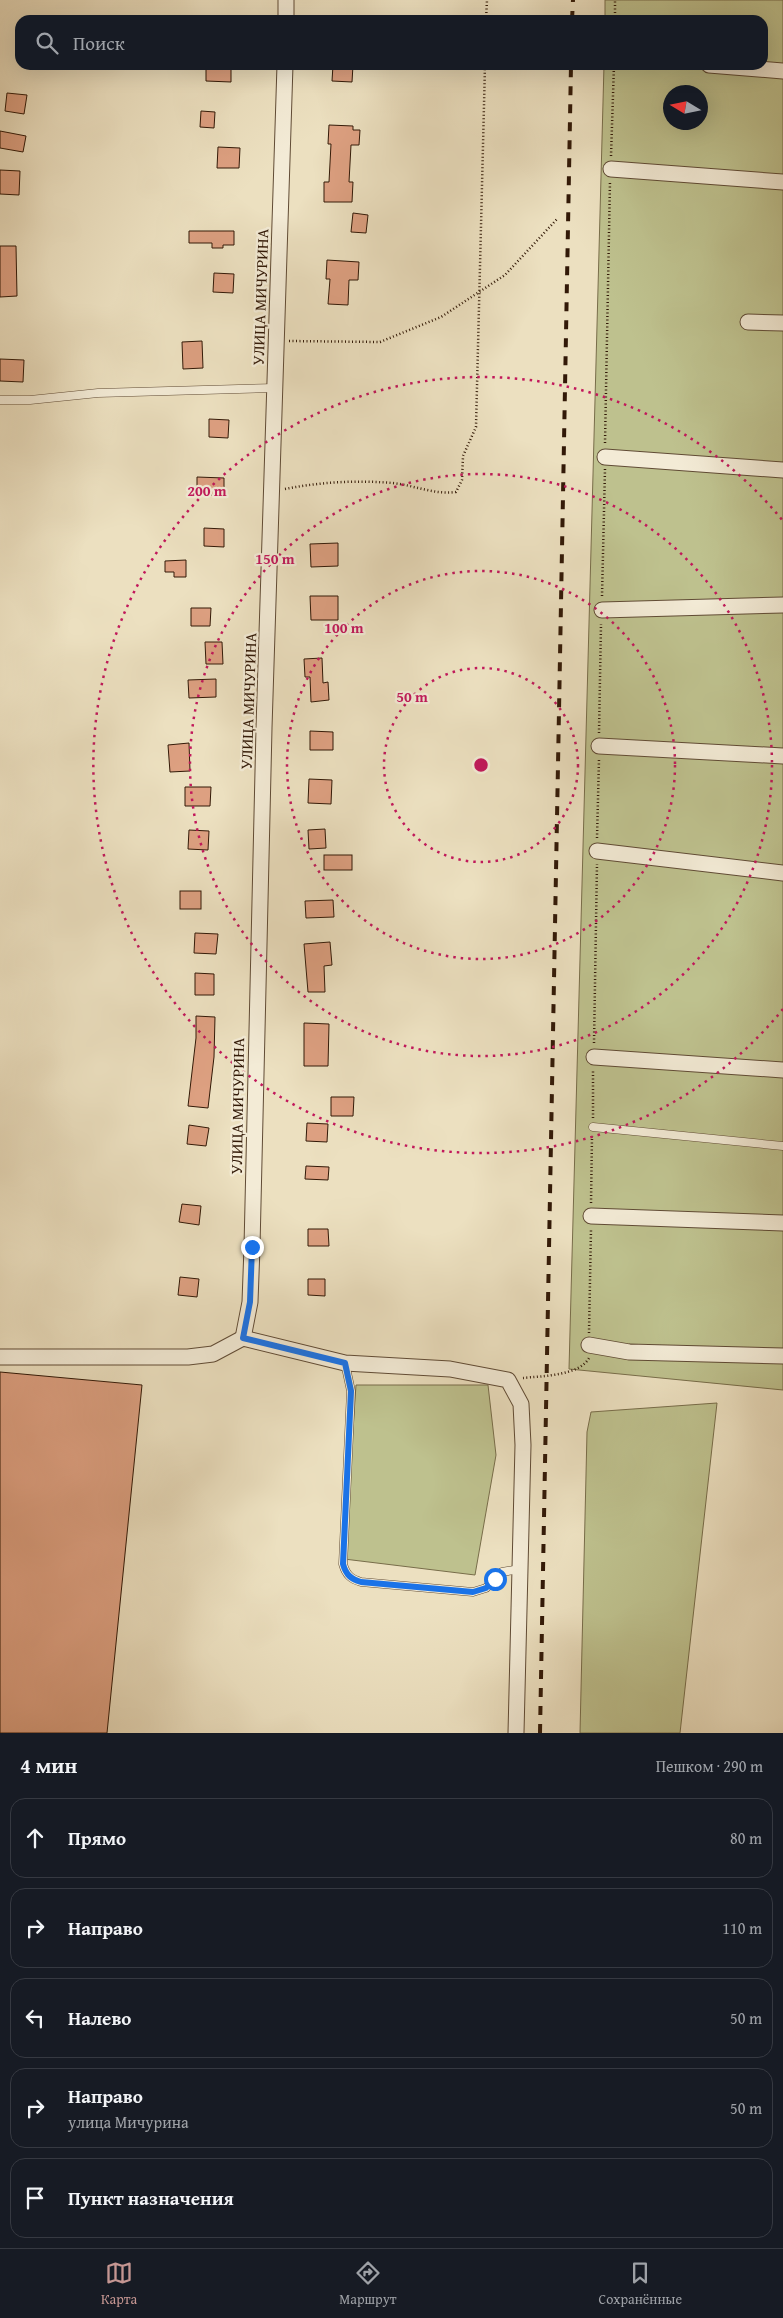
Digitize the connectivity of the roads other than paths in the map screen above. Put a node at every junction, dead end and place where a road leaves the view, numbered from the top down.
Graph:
1 (286, 0) edge
2 (286, 15) edge
3 (285, 70) edge
4 (768, 70) edge
5 (783, 71) edge
6 (611, 169) road end
7 (783, 182) edge
8 (748, 322) dead end
9 (783, 324) edge
10 (275, 388) junction
11 (0, 400) edge
12 (605, 456) road end
13 (783, 470) edge
14 (783, 605) edge
15 (602, 610) road end
16 (599, 746) road end
17 (783, 756) edge
18 (597, 851) road end
19 (783, 873) edge
20 (594, 1056) road end
21 (783, 1070) edge
22 (593, 1127) road end
23 (783, 1146) edge
24 (591, 1216) road end
25 (783, 1223) edge
26 (243, 1338) junction
27 (589, 1345) road end
28 (0, 1356) edge
29 (783, 1356) edge
30 (345, 1363) junction
31 (520, 1569) junction
32 (516, 1733) edge

1 - 2 street
3 - 10 street, УЛИЦА МИЧУРИНА
4 - 5 street
6 - 7 street
8 - 9 street
10 - 11 lane
10 - 26 street, УЛИЦА МИЧУРИНА
12 - 13 street
14 - 15 street
16 - 17 street
18 - 19 street
20 - 21 street
22 - 23 lane
24 - 25 street
26 - 28 street
26 - 30 street
27 - 29 street
30 - 31 street
30 - 31 lane
31 - 32 street

